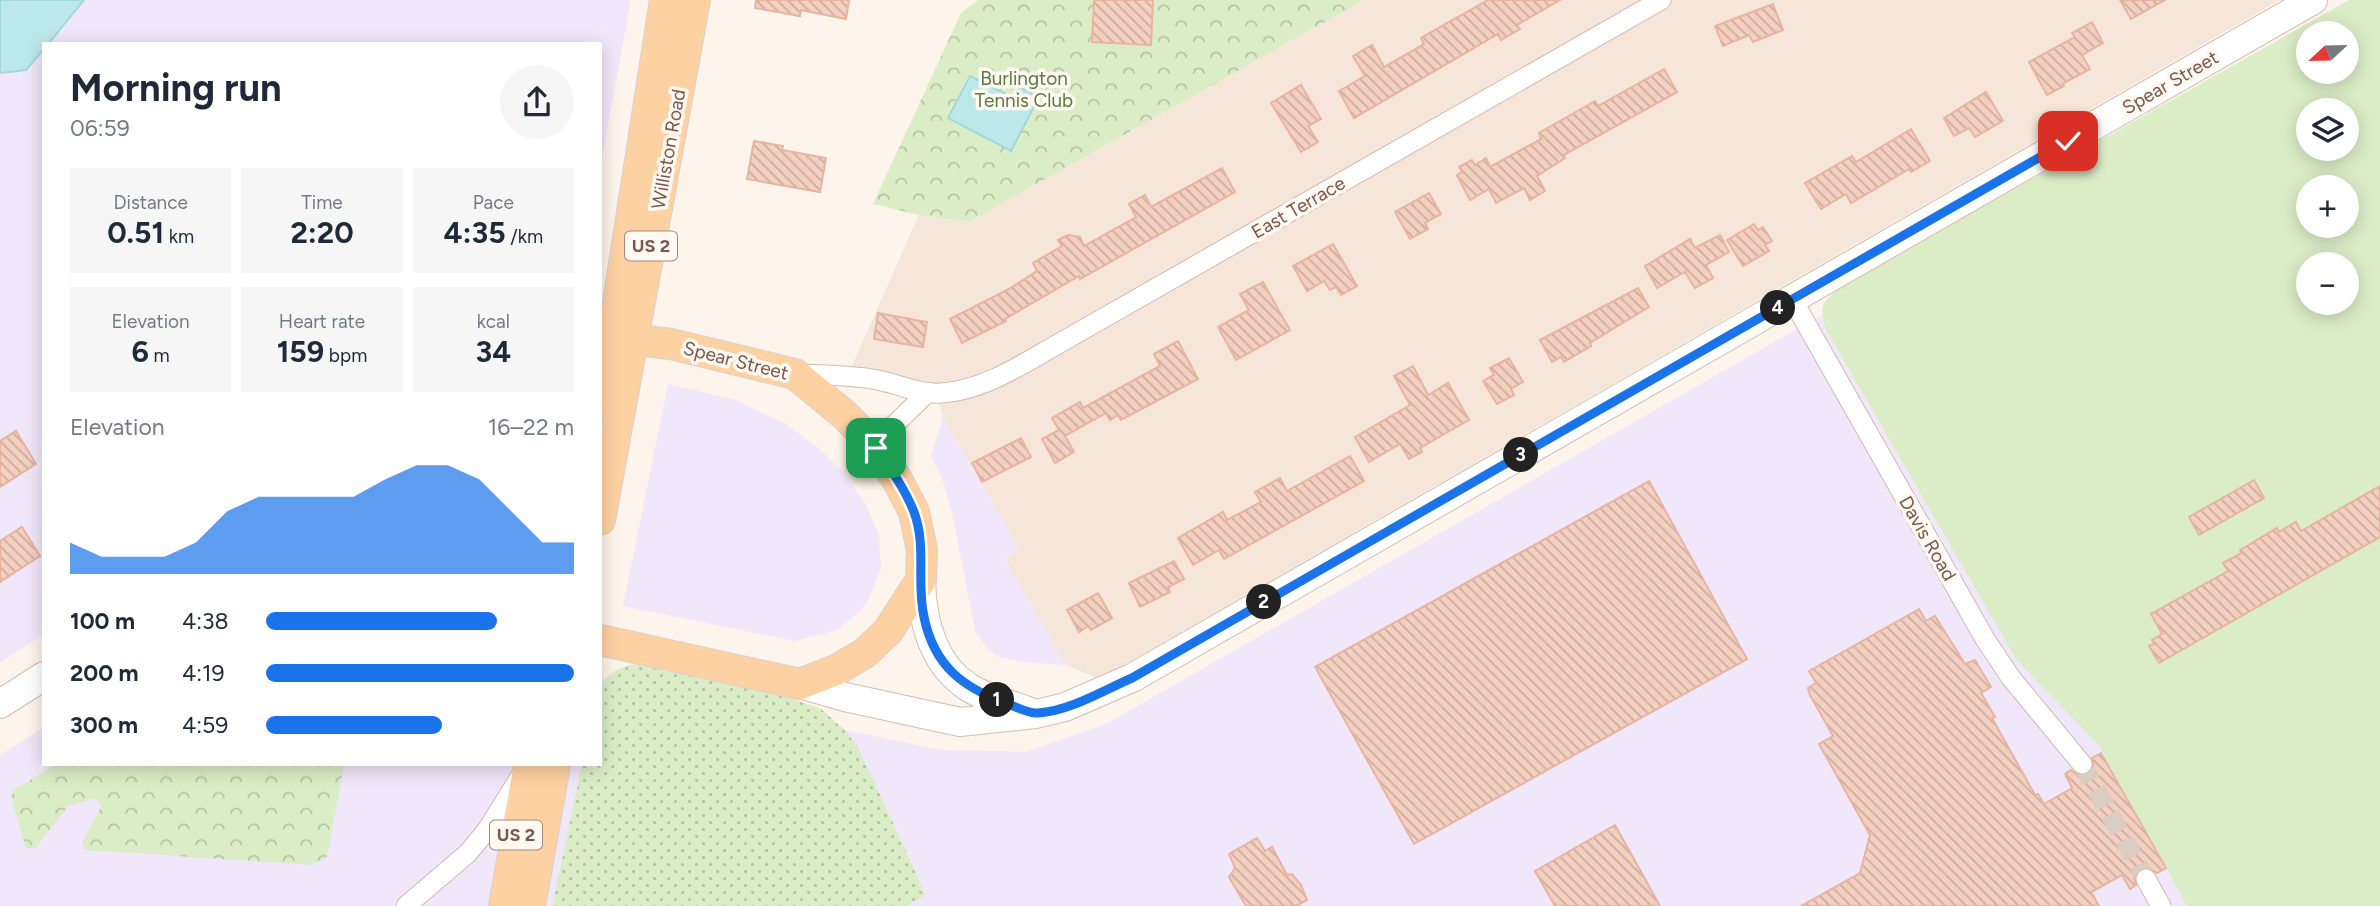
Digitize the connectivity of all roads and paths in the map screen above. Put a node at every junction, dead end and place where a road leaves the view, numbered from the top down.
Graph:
1 (665, 0) edge
2 (695, 0) edge
3 (1661, 0) edge
4 (2313, 0) edge
5 (632, 210) junction
6 (602, 266) edge
7 (1792, 299) junction
8 (616, 338) edge
9 (795, 374) junction
10 (928, 393) junction
11 (602, 394) edge
12 (876, 448) junction
13 (602, 497) edge
14 (921, 580) junction
15 (602, 640) edge
16 (42, 677) edge
17 (800, 684) junction
18 (0, 704) edge
19 (1036, 714) junction
20 (2082, 764) tunnel mouth
21 (527, 766) edge
22 (528, 766) edge
23 (555, 766) edge
24 (2146, 879) tunnel mouth
25 (406, 906) edge
26 (504, 906) edge
27 (530, 906) edge
28 (2161, 906) edge

1 - 5 main road, Williston Road / US 2
2 - 8 main road, Williston Road / US 2
3 - 10 street, East Terrace
4 - 7 main road, Spear Street
5 - 6 main road
5 - 8 main road, Williston Road / US 2
7 - 19 main road, Spear Street
7 - 20 street, Davis Road
8 - 9 main road, Spear Street
8 - 11 main road, US 2
8 - 13 main road, US 2
9 - 10 street, East Terrace
9 - 12 main road, Spear Street
10 - 12 street
12 - 14 main road, Spear Street
14 - 17 main road
14 - 19 main road, Spear Street
15 - 17 main road, Spear Street
16 - 18 main road
17 - 19 main road, Spear Street
21 - 25 street
22 - 26 main road, US 2
23 - 27 main road, US 2
24 - 28 street

